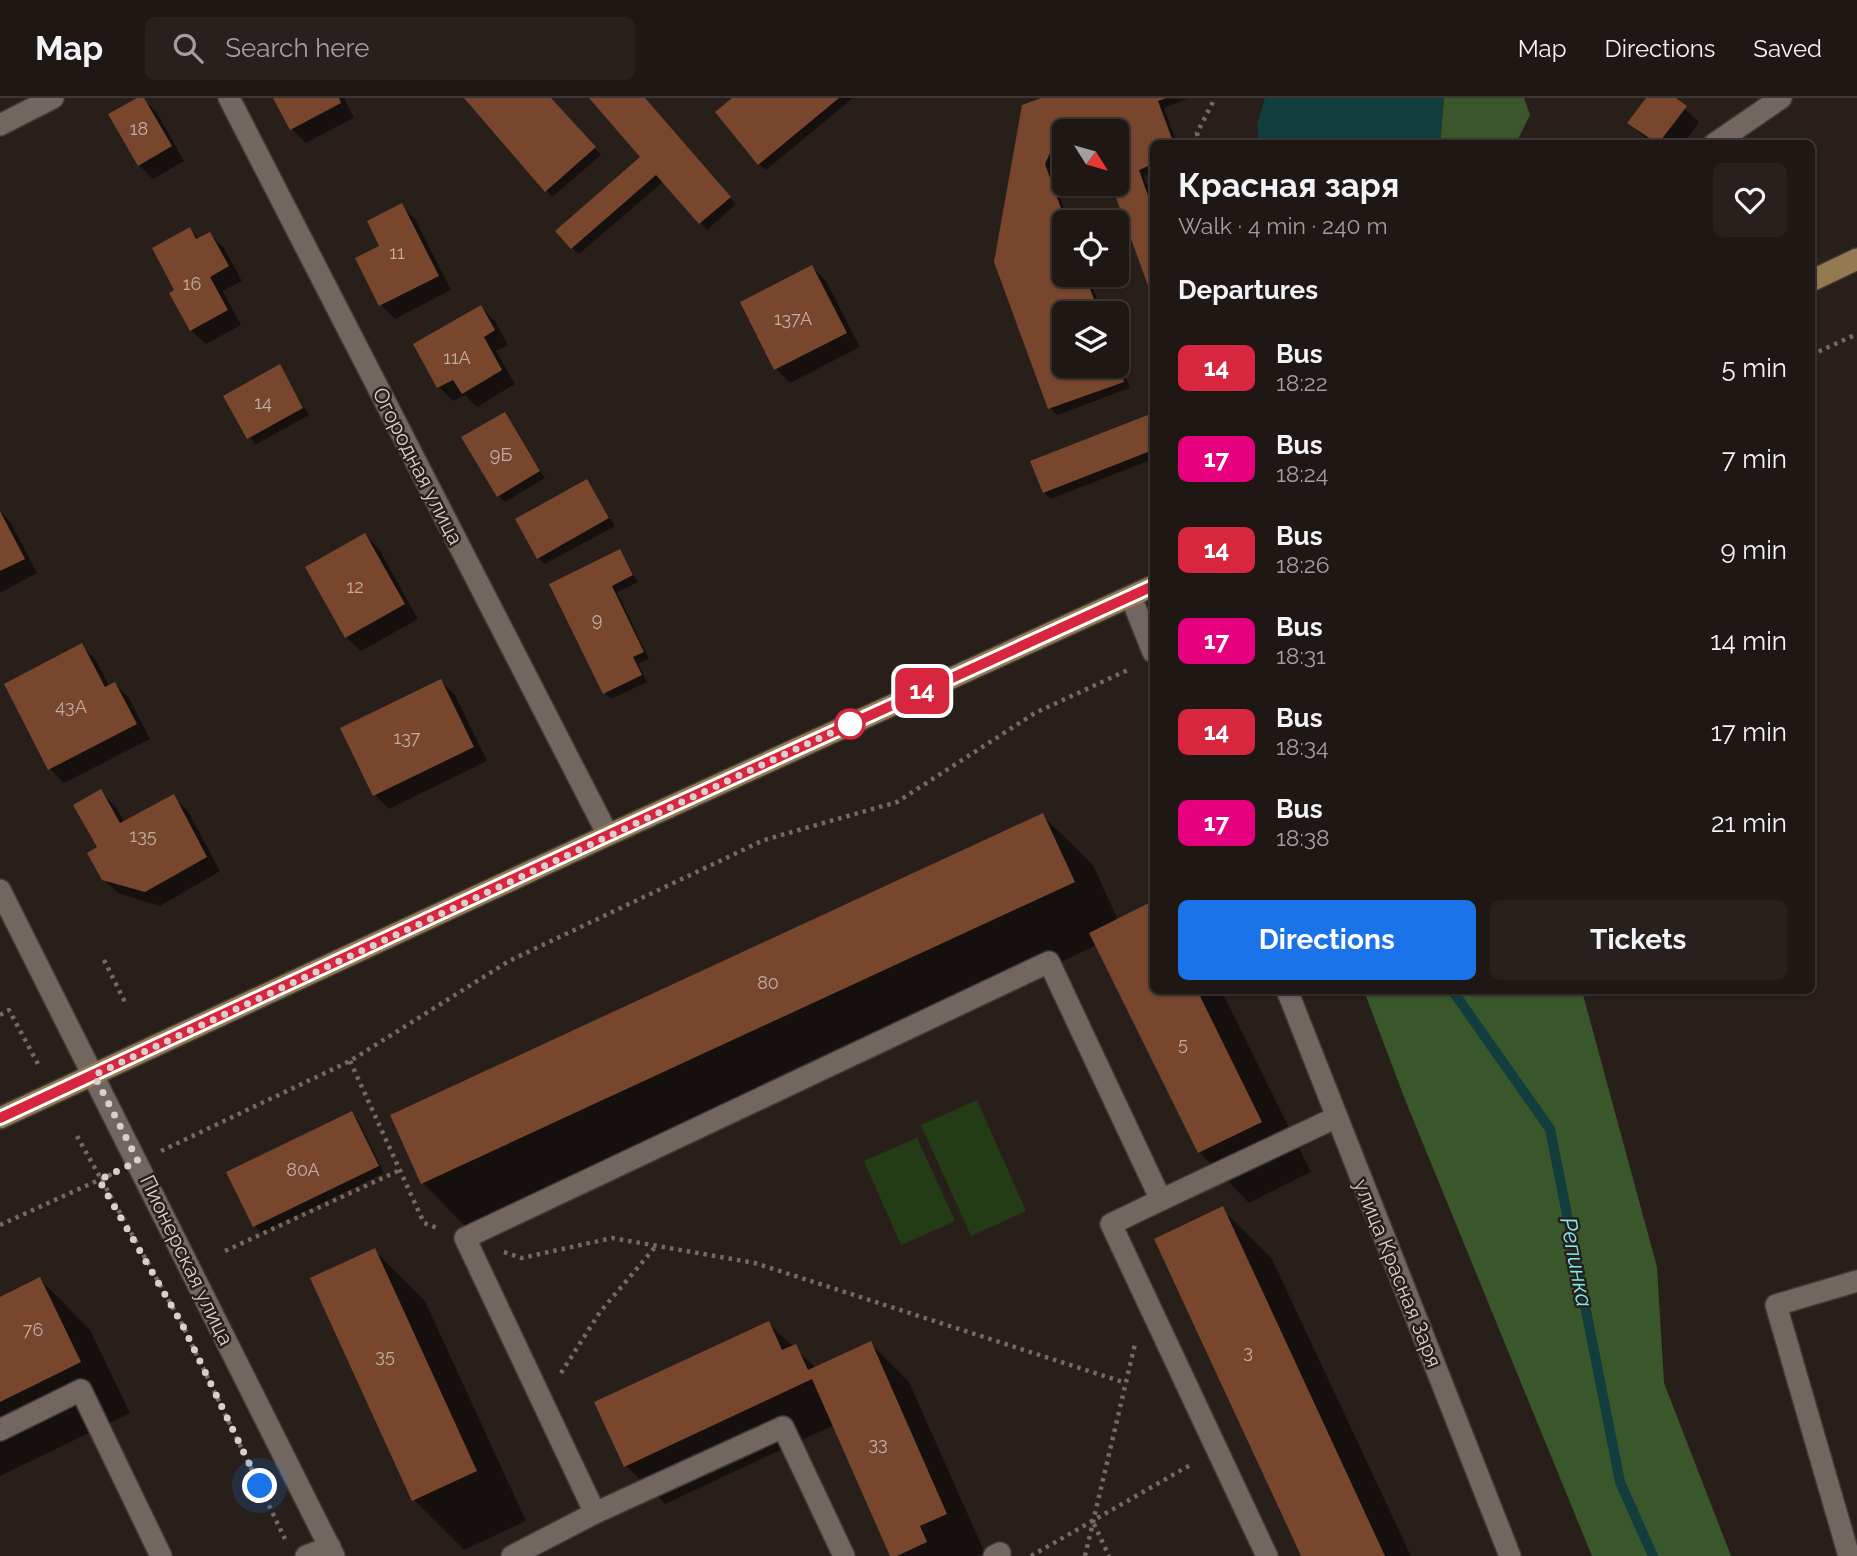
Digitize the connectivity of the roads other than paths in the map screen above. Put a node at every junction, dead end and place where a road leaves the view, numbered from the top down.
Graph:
1 (53, 98) edge
2 (229, 98) edge
3 (1781, 98) edge
4 (0, 125) edge
5 (1720, 140) edge
6 (1857, 260) edge
7 (1815, 279) edge
8 (1150, 588) edge
9 (1131, 597) junction
10 (1147, 658) edge
11 (608, 835) junction
12 (0, 890) edge
13 (1289, 994) edge
14 (94, 1075) junction
15 (1337, 1117) junction
16 (0, 1118) edge
17 (1161, 1200) junction
18 (1857, 1281) edge
19 (0, 1430) edge
20 (595, 1513) junction
21 (332, 1551) edge
22 (161, 1556) edge
23 (306, 1556) edge
24 (512, 1556) edge
25 (844, 1556) edge
26 (1267, 1556) edge
27 (1510, 1556) edge
28 (1849, 1556) edge

1 - 4 street
2 - 11 street, Огородная улица
3 - 5 street
6 - 7 main road
8 - 9 main road
9 - 10 street
9 - 11 main road
11 - 14 main road
12 - 14 street, Пионерская улица
13 - 15 street, улица Красная Заря
14 - 16 main road
14 - 21 street, Пионерская улица
15 - 17 street
15 - 27 street, улица Красная Заря
17 - 20 street
17 - 26 street
18 - 28 street
19 - 22 street
20 - 24 street
20 - 25 street
21 - 23 street

